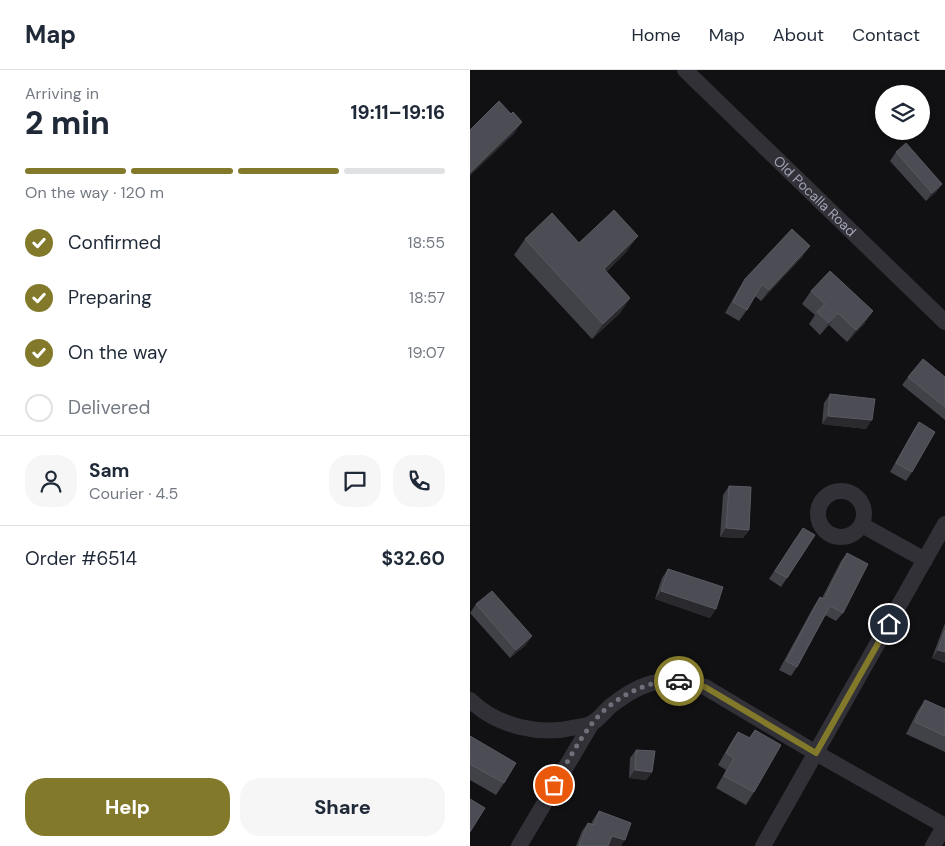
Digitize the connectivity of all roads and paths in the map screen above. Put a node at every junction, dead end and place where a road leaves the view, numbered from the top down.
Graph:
1 (685, 70) edge
2 (945, 322) edge
3 (945, 524) edge
4 (862, 525) dead end
5 (925, 560) junction
6 (470, 700) edge
7 (592, 724) junction
8 (816, 753) junction
9 (945, 825) edge
10 (519, 846) edge
11 (763, 846) edge
12 (932, 846) edge

1 - 2 street, Old Pocalla Road
3 - 5 street
4 - 5 street
5 - 8 street
6 - 7 street
7 - 8 street
7 - 10 street
8 - 9 street
8 - 11 street
9 - 12 street

